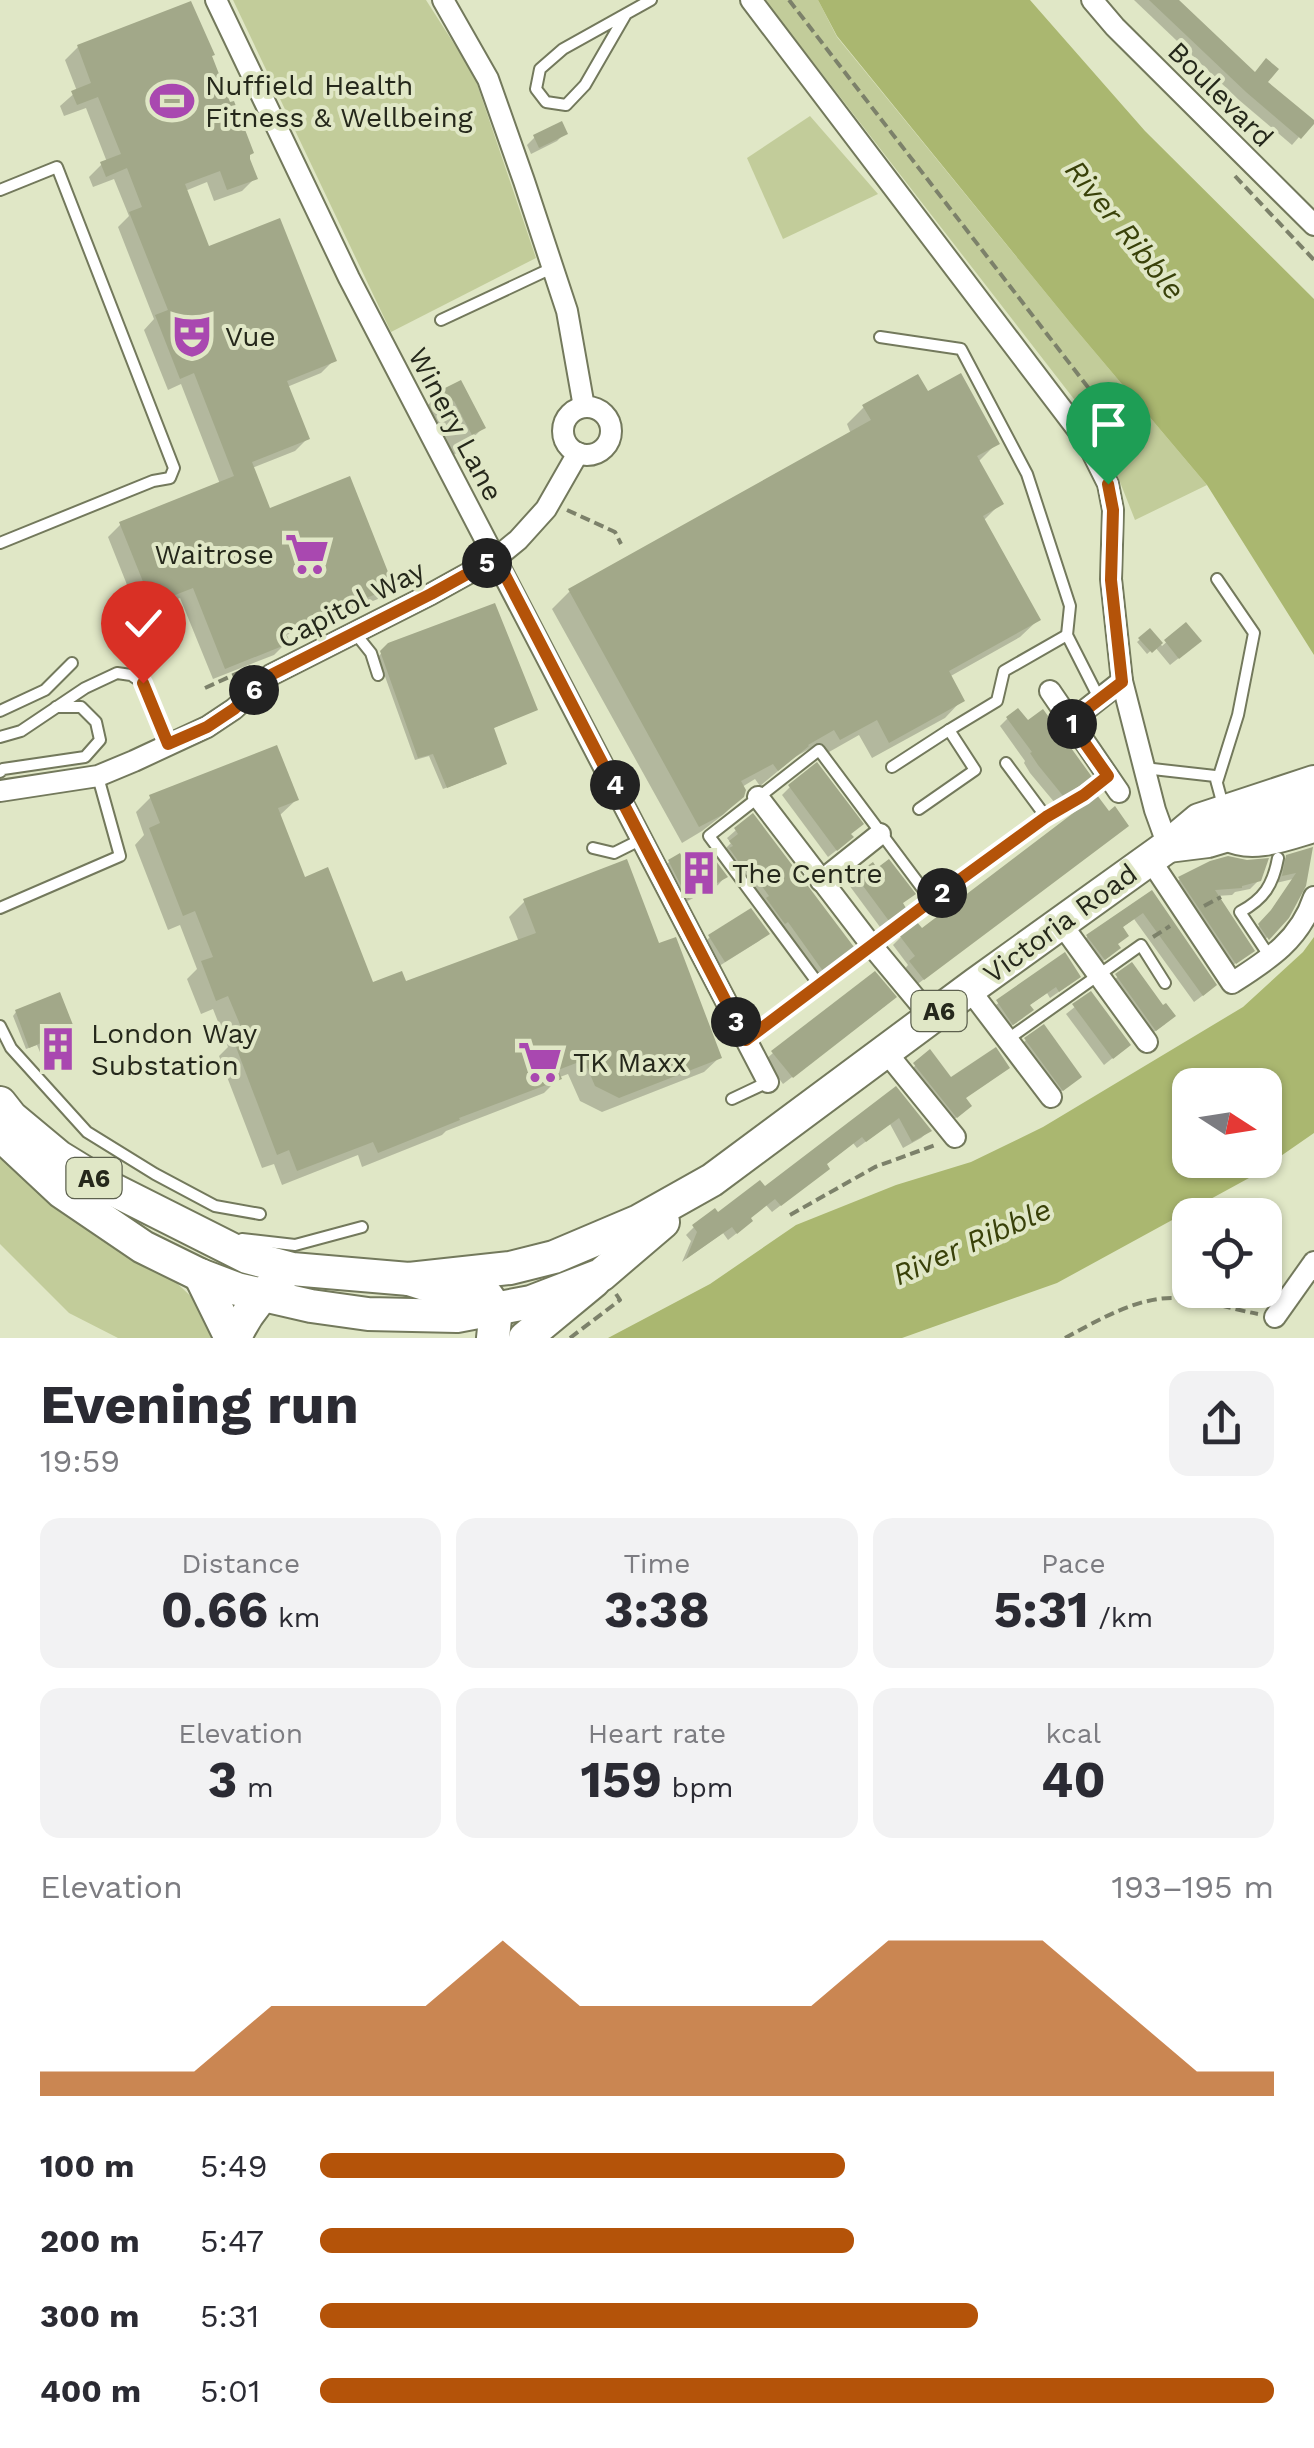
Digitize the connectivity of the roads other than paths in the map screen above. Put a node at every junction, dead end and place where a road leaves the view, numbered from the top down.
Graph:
1 (216, 0) edge
2 (443, 0) edge
3 (650, 0) edge
4 (751, 0) edge
5 (1092, 0) edge
6 (626, 14) junction
7 (0, 190) edge
8 (1314, 226) edge
9 (552, 268) junction
10 (440, 320) dead end
11 (880, 337) dead end
12 (584, 407) junction
13 (578, 452) junction
14 (0, 543) edge
15 (496, 558) junction
16 (1217, 579) dead end
17 (355, 633) junction
18 (1067, 635) junction
19 (72, 663) dead end
20 (378, 674) dead end
21 (1122, 682) junction
22 (1050, 691) dead end
23 (1100, 699) junction
24 (56, 707) junction
25 (0, 711) edge
26 (1070, 722) junction
27 (949, 730) junction
28 (0, 736) edge
29 (168, 744) junction
30 (1006, 762) dead end
31 (892, 767) dead end
32 (1144, 768) junction
33 (0, 772) edge
34 (98, 776) junction
35 (1314, 782) edge
36 (1113, 784) joint
37 (0, 791) edge
38 (758, 797) junction
39 (919, 809) dead end
40 (1314, 809) edge
41 (1220, 810) junction
42 (1046, 817) junction
43 (1314, 832) edge
44 (880, 834) junction
45 (642, 839) junction
46 (594, 848) dead end
47 (1158, 852) junction
48 (1278, 858) dead end
49 (821, 881) junction
50 (1314, 897) edge
51 (932, 900) junction
52 (0, 908) edge
53 (1060, 922) junction
54 (872, 946) junction
55 (1270, 958) junction
56 (1098, 975) junction
57 (1165, 983) dead end
58 (820, 986) junction
59 (969, 989) junction
60 (931, 1018) junction
61 (0, 1026) edge
62 (746, 1040) junction
63 (1007, 1040) junction
64 (1148, 1042) dead end
65 (886, 1052) junction
66 (768, 1082) joint
67 (732, 1098) dead end
68 (1050, 1098) dead end
69 (0, 1102) edge
70 (0, 1134) edge
71 (955, 1137) road end
72 (712, 1180) junction
73 (260, 1214) dead end
74 (362, 1227) dead end
75 (202, 1236) junction
76 (1314, 1262) edge
77 (292, 1268) junction
78 (200, 1275) junction
79 (601, 1275) junction
80 (409, 1279) junction
81 (262, 1294) junction
82 (1274, 1317) road end
83 (494, 1324) edge
84 (234, 1338) edge
85 (525, 1338) edge

1 - 15 street, Winery Lane
2 - 9 street, Capitol Way
3 - 6 lane
4 - 21 street
5 - 8 street, Boulevard
6 - 6 lane
7 - 14 lane
9 - 10 lane
9 - 12 street, Capitol Way
11 - 18 lane
12 - 13 street
12 - 13 street, Capitol Way
13 - 15 street, Capitol Way
15 - 17 street, Capitol Way
15 - 45 street, Winery Lane
16 - 41 lane
17 - 20 lane
17 - 29 street, Capitol Way
18 - 23 lane
18 - 27 lane
19 - 25 lane
21 - 23 street
21 - 32 street
22 - 26 street
23 - 26 street
24 - 28 lane
24 - 29 lane
24 - 33 lane
26 - 36 street
27 - 31 lane
27 - 39 lane
29 - 34 street, Capitol Way
30 - 42 lane
32 - 41 lane
32 - 47 street
34 - 37 street, Capitol Way
34 - 52 lane
35 - 41 main road, A6
36 - 42 lane
38 - 44 lane
38 - 49 street
38 - 58 lane
40 - 41 main road, A6
41 - 43 street
41 - 47 main road, A6
42 - 51 lane
44 - 49 street
44 - 51 lane
45 - 46 lane
45 - 62 street, Winery Lane
47 - 53 main road, Victoria Road / A6
47 - 55 street
48 - 55 lane
49 - 54 street
50 - 55 street
51 - 54 lane
53 - 56 street
53 - 59 main road, Victoria Road / A6
54 - 58 lane
54 - 60 street
56 - 57 lane
56 - 63 lane
56 - 64 street
58 - 62 lane
59 - 60 main road, Victoria Road / A6
59 - 63 street
60 - 65 main road, Victoria Road / A6
61 - 73 lane
62 - 66 street, Winery Lane
63 - 68 street
65 - 71 street
65 - 72 main road, Victoria Road / A6
66 - 67 lane
69 - 75 main road, A6
70 - 78 main road, A6
72 - 79 main road, A6
72 - 80 main road, A6
74 - 75 lane
75 - 77 main road, A6
76 - 82 street
77 - 80 main road, A6
77 - 81 main road
78 - 81 main road, A6
78 - 84 main road
79 - 83 main road, A6
79 - 85 main road
80 - 83 main road
81 - 83 main road, A6
81 - 84 main road

